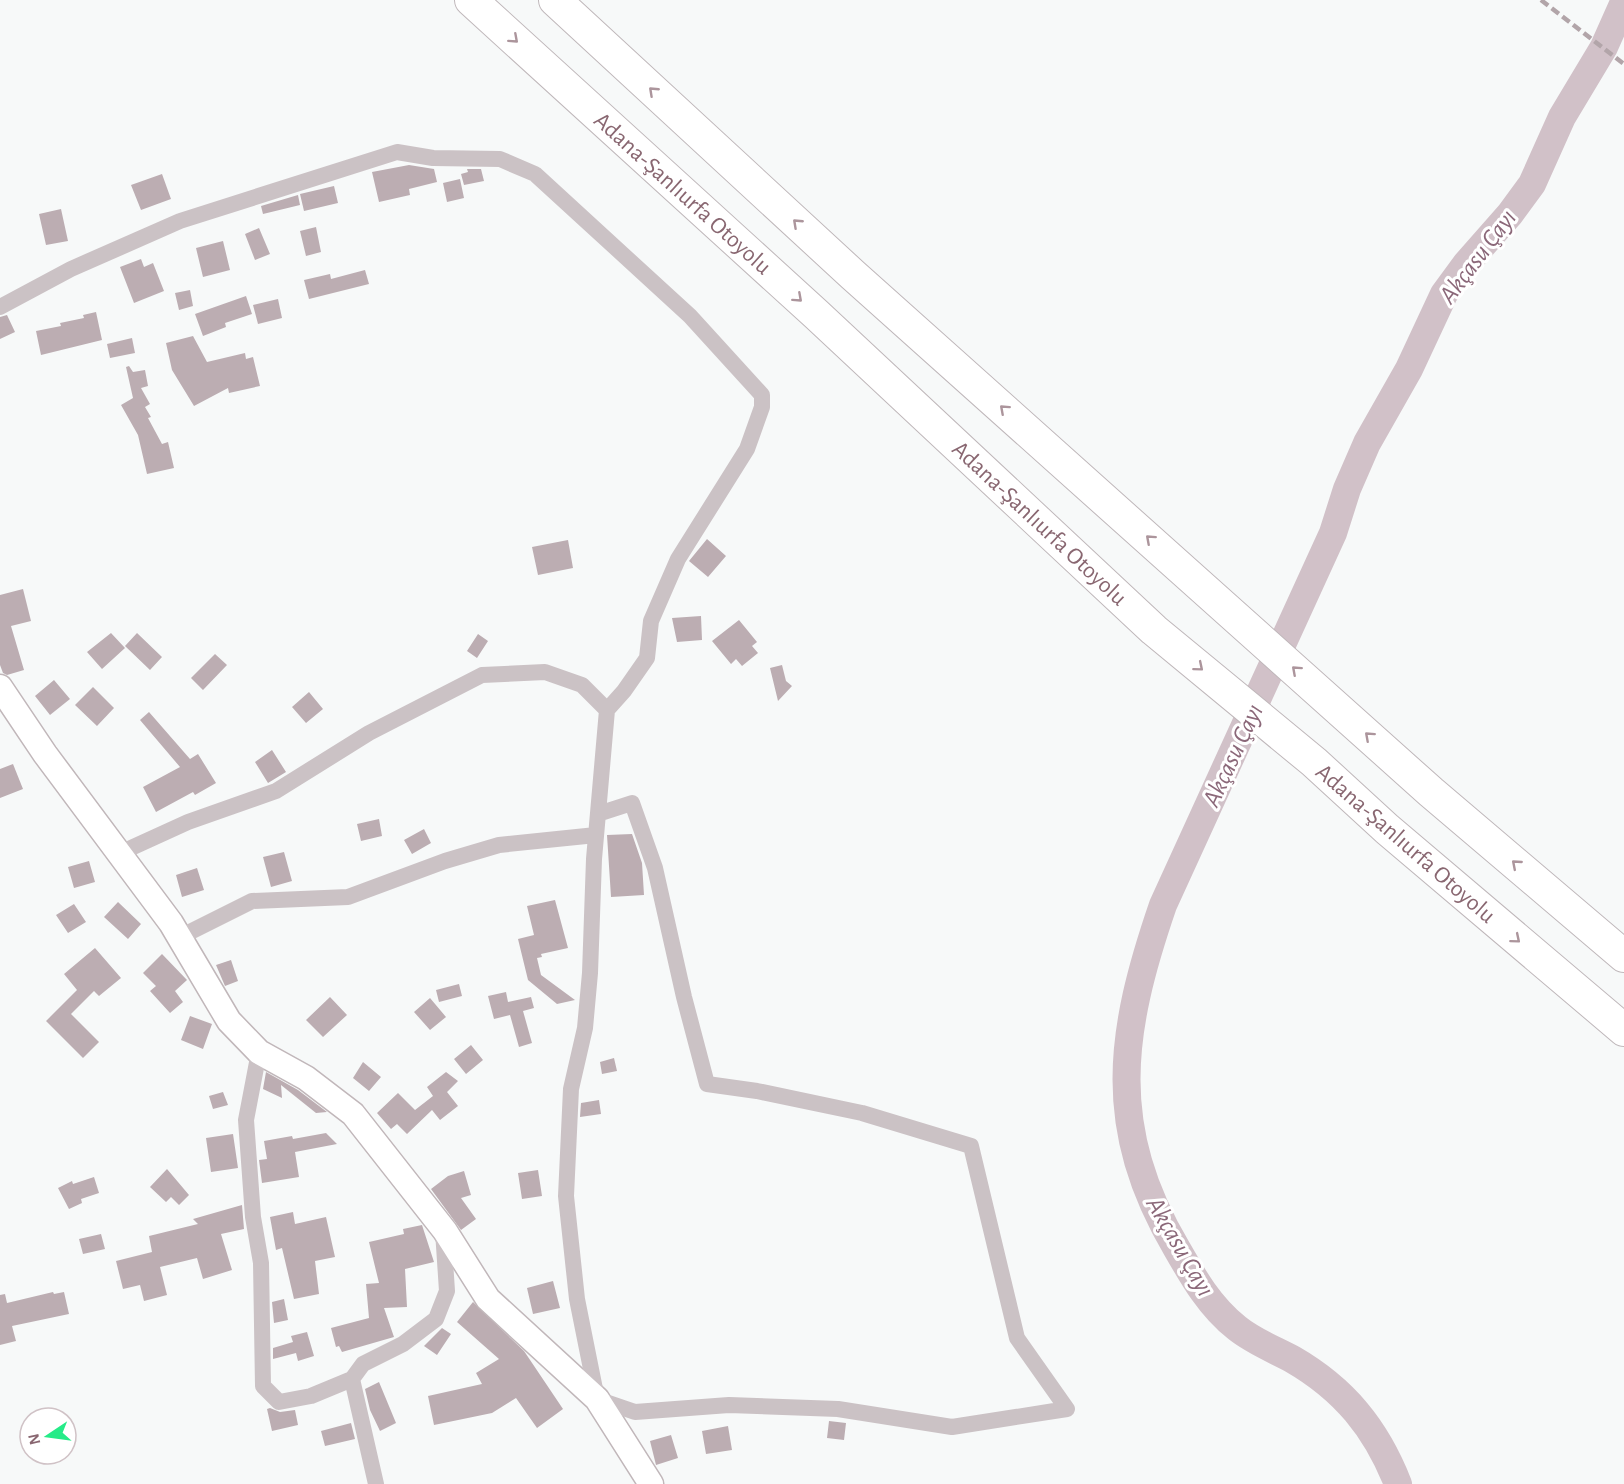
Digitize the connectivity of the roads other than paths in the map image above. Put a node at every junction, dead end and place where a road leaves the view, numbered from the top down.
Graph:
1 (471, 0) edge
2 (555, 0) edge
3 (0, 307) edge
4 (0, 687) edge
5 (607, 710) junction
6 (598, 814) junction
7 (596, 835) junction
8 (120, 853) junction
9 (180, 937) junction
10 (1624, 956) edge
11 (1624, 1030) edge
12 (259, 1052) junction
13 (443, 1228) junction
14 (352, 1378) junction
15 (597, 1399) junction
16 (376, 1484) edge
17 (651, 1484) edge

1 -> 11 highway, Adana-Şanlıurfa Otoyolu
10 -> 2 highway
3 - 5 street
4 - 8 street
5 - 6 street
5 - 8 street
6 - 7 street
6 - 15 street
7 - 9 street
7 - 15 street
8 - 9 street
9 - 12 street
12 - 13 street
12 - 14 street
13 - 14 street
13 - 15 street
14 - 16 street
15 - 17 street

